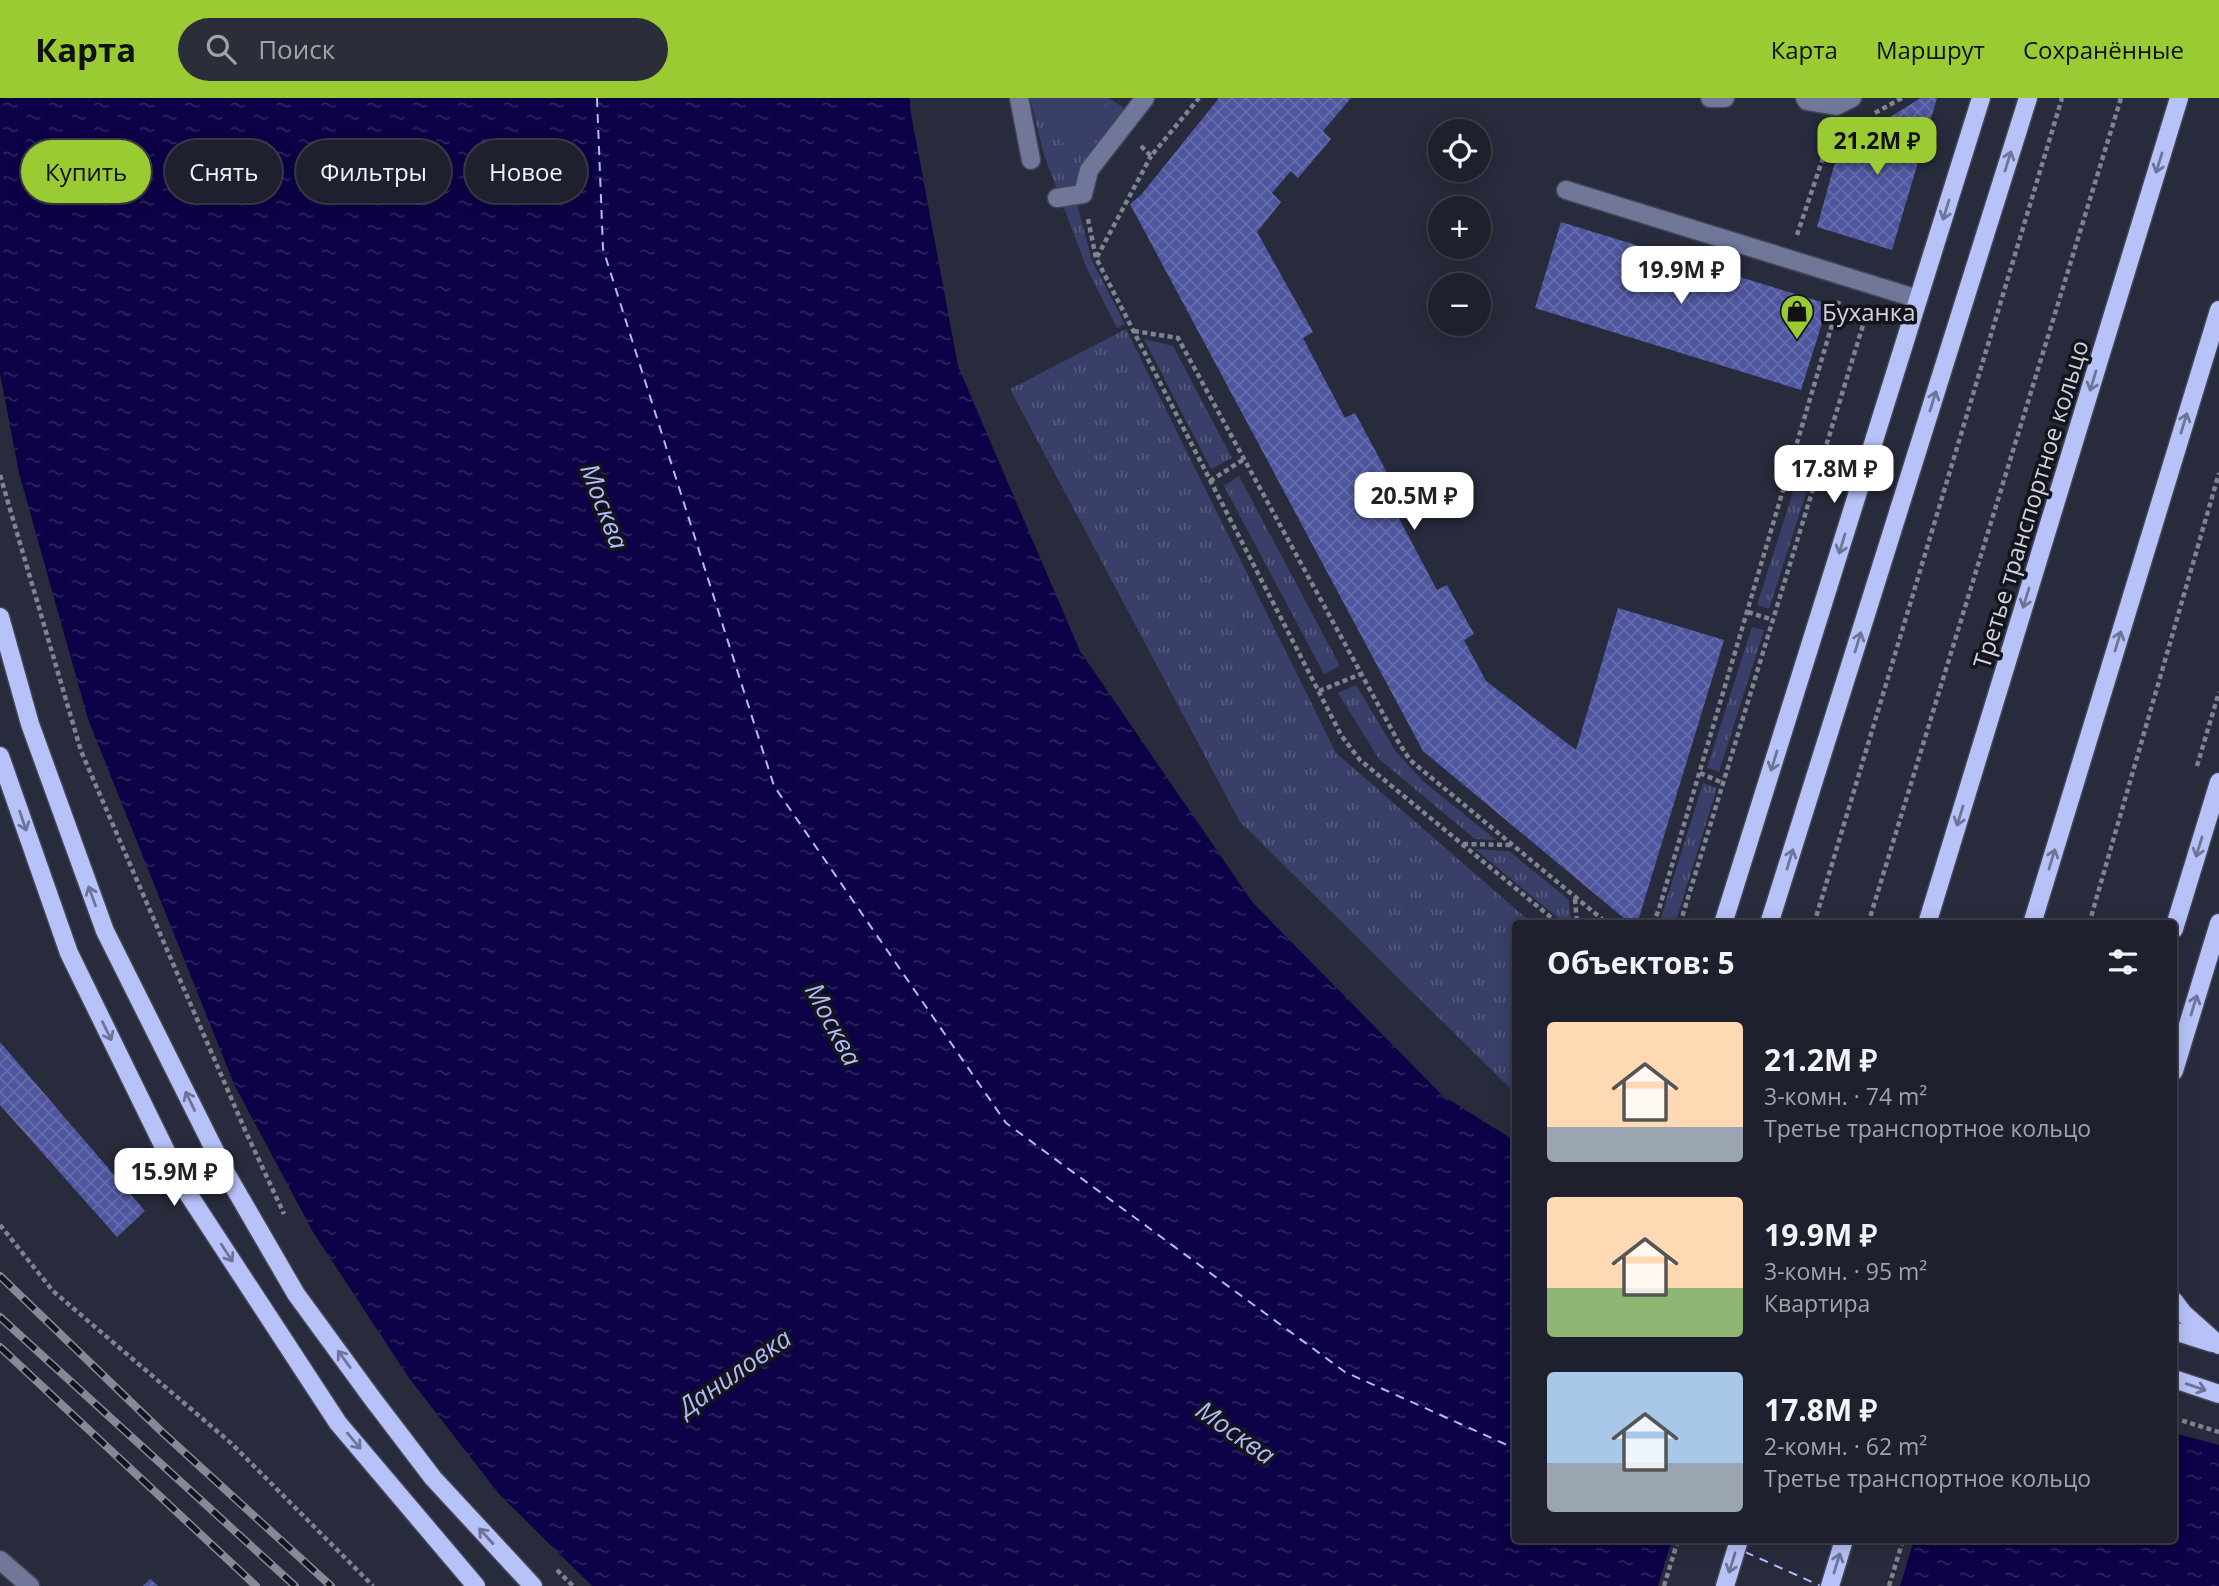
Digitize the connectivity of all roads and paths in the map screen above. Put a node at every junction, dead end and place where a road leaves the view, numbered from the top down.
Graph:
1 (1018, 98) edge
2 (1145, 98) edge
3 (1199, 98) edge
4 (1710, 98) edge
5 (1725, 98) edge
6 (1805, 98) edge
7 (1852, 98) edge
8 (1902, 98) edge
9 (1982, 98) edge
10 (2028, 98) edge
11 (2062, 98) edge
12 (2121, 98) edge
13 (2179, 98) edge
14 (1871, 116) dead end
15 (1122, 128) junction
16 (1850, 128) dead end
17 (1151, 156) junction
18 (1031, 160) dead end
19 (1566, 190) dead end
20 (1083, 194) junction
21 (1057, 198) dead end
22 (1096, 258) junction
23 (1789, 258) junction
24 (1847, 276) junction
25 (1875, 285) junction
26 (1919, 299) junction
27 (2219, 310) edge
28 (1133, 331) junction
29 (1244, 459) junction
30 (2219, 473) edge
31 (0, 475) edge
32 (1210, 481) junction
33 (1748, 612) junction
34 (0, 617) edge
35 (1773, 620) junction
36 (1361, 674) junction
37 (1319, 691) junction
38 (0, 756) edge
39 (1700, 773) junction
40 (2219, 782) edge
41 (1723, 783) junction
42 (1463, 844) junction
43 (1511, 845) junction
44 (1575, 898) junction
45 (1554, 920) edge
46 (1577, 920) edge
47 (1603, 920) edge
48 (1655, 920) edge
49 (1681, 920) edge
50 (1724, 920) edge
51 (1770, 920) edge
52 (1815, 920) edge
53 (1869, 920) edge
54 (1928, 920) edge
55 (2033, 920) edge
56 (2091, 920) edge
57 (2177, 920) edge
58 (2219, 923) edge
59 (2177, 1061) edge
60 (286, 1218) dead end
61 (0, 1225) edge
62 (2177, 1305) edge
63 (2177, 1332) edge
64 (2219, 1345) edge
65 (2177, 1380) edge
66 (2219, 1394) edge
67 (2177, 1419) edge
68 (2219, 1432) edge
69 (1677, 1543) edge
70 (1738, 1543) edge
71 (1843, 1543) edge
72 (1902, 1543) edge
73 (0, 1560) edge
74 (553, 1566) dead end
75 (30, 1586) edge
76 (373, 1586) edge
77 (476, 1586) edge
78 (533, 1586) edge
79 (573, 1586) edge
80 (1664, 1586) edge
81 (1725, 1586) edge
82 (1830, 1586) edge
83 (1889, 1586) edge

1 - 18 lane
2 - 15 lane
3 - 17 path
4 - 5 lane
6 - 7 lane
8 - 14 path
9 -> 26 main road
51 -> 10 main road
11 - 52 path
12 - 53 path
13 -> 54 main road, Третье транспортное кольцо
15 - 17 path
15 - 20 lane
16 - 23 path
17 - 22 path
19 - 23 lane
20 - 21 lane
20 - 22 path
22 - 28 path
23 - 24 lane
24 - 25 lane
24 - 33 path
25 - 26 lane
25 - 35 path
26 -> 50 main road
55 -> 27 main road
28 - 29 path
28 - 32 path
29 - 32 path
29 - 36 path
30 - 56 path
31 - 60 path
32 - 37 path
33 - 35 path
33 - 39 path
78 -> 34 main road
35 - 41 path
36 - 37 path
36 - 43 path
37 - 42 path
38 -> 77 main road
39 - 41 path
39 - 48 path
40 -> 57 main road
41 - 49 path
42 - 43 path
42 - 45 path
43 - 44 path
44 - 46 path
44 - 47 path
59 -> 58 main road
61 - 76 path
62 - 64 main road
63 - 64 main road
65 -> 66 main road
67 - 68 path
69 - 80 path
70 -> 81 main road
82 -> 71 main road
72 - 83 path
73 - 75 lane
74 - 79 path

